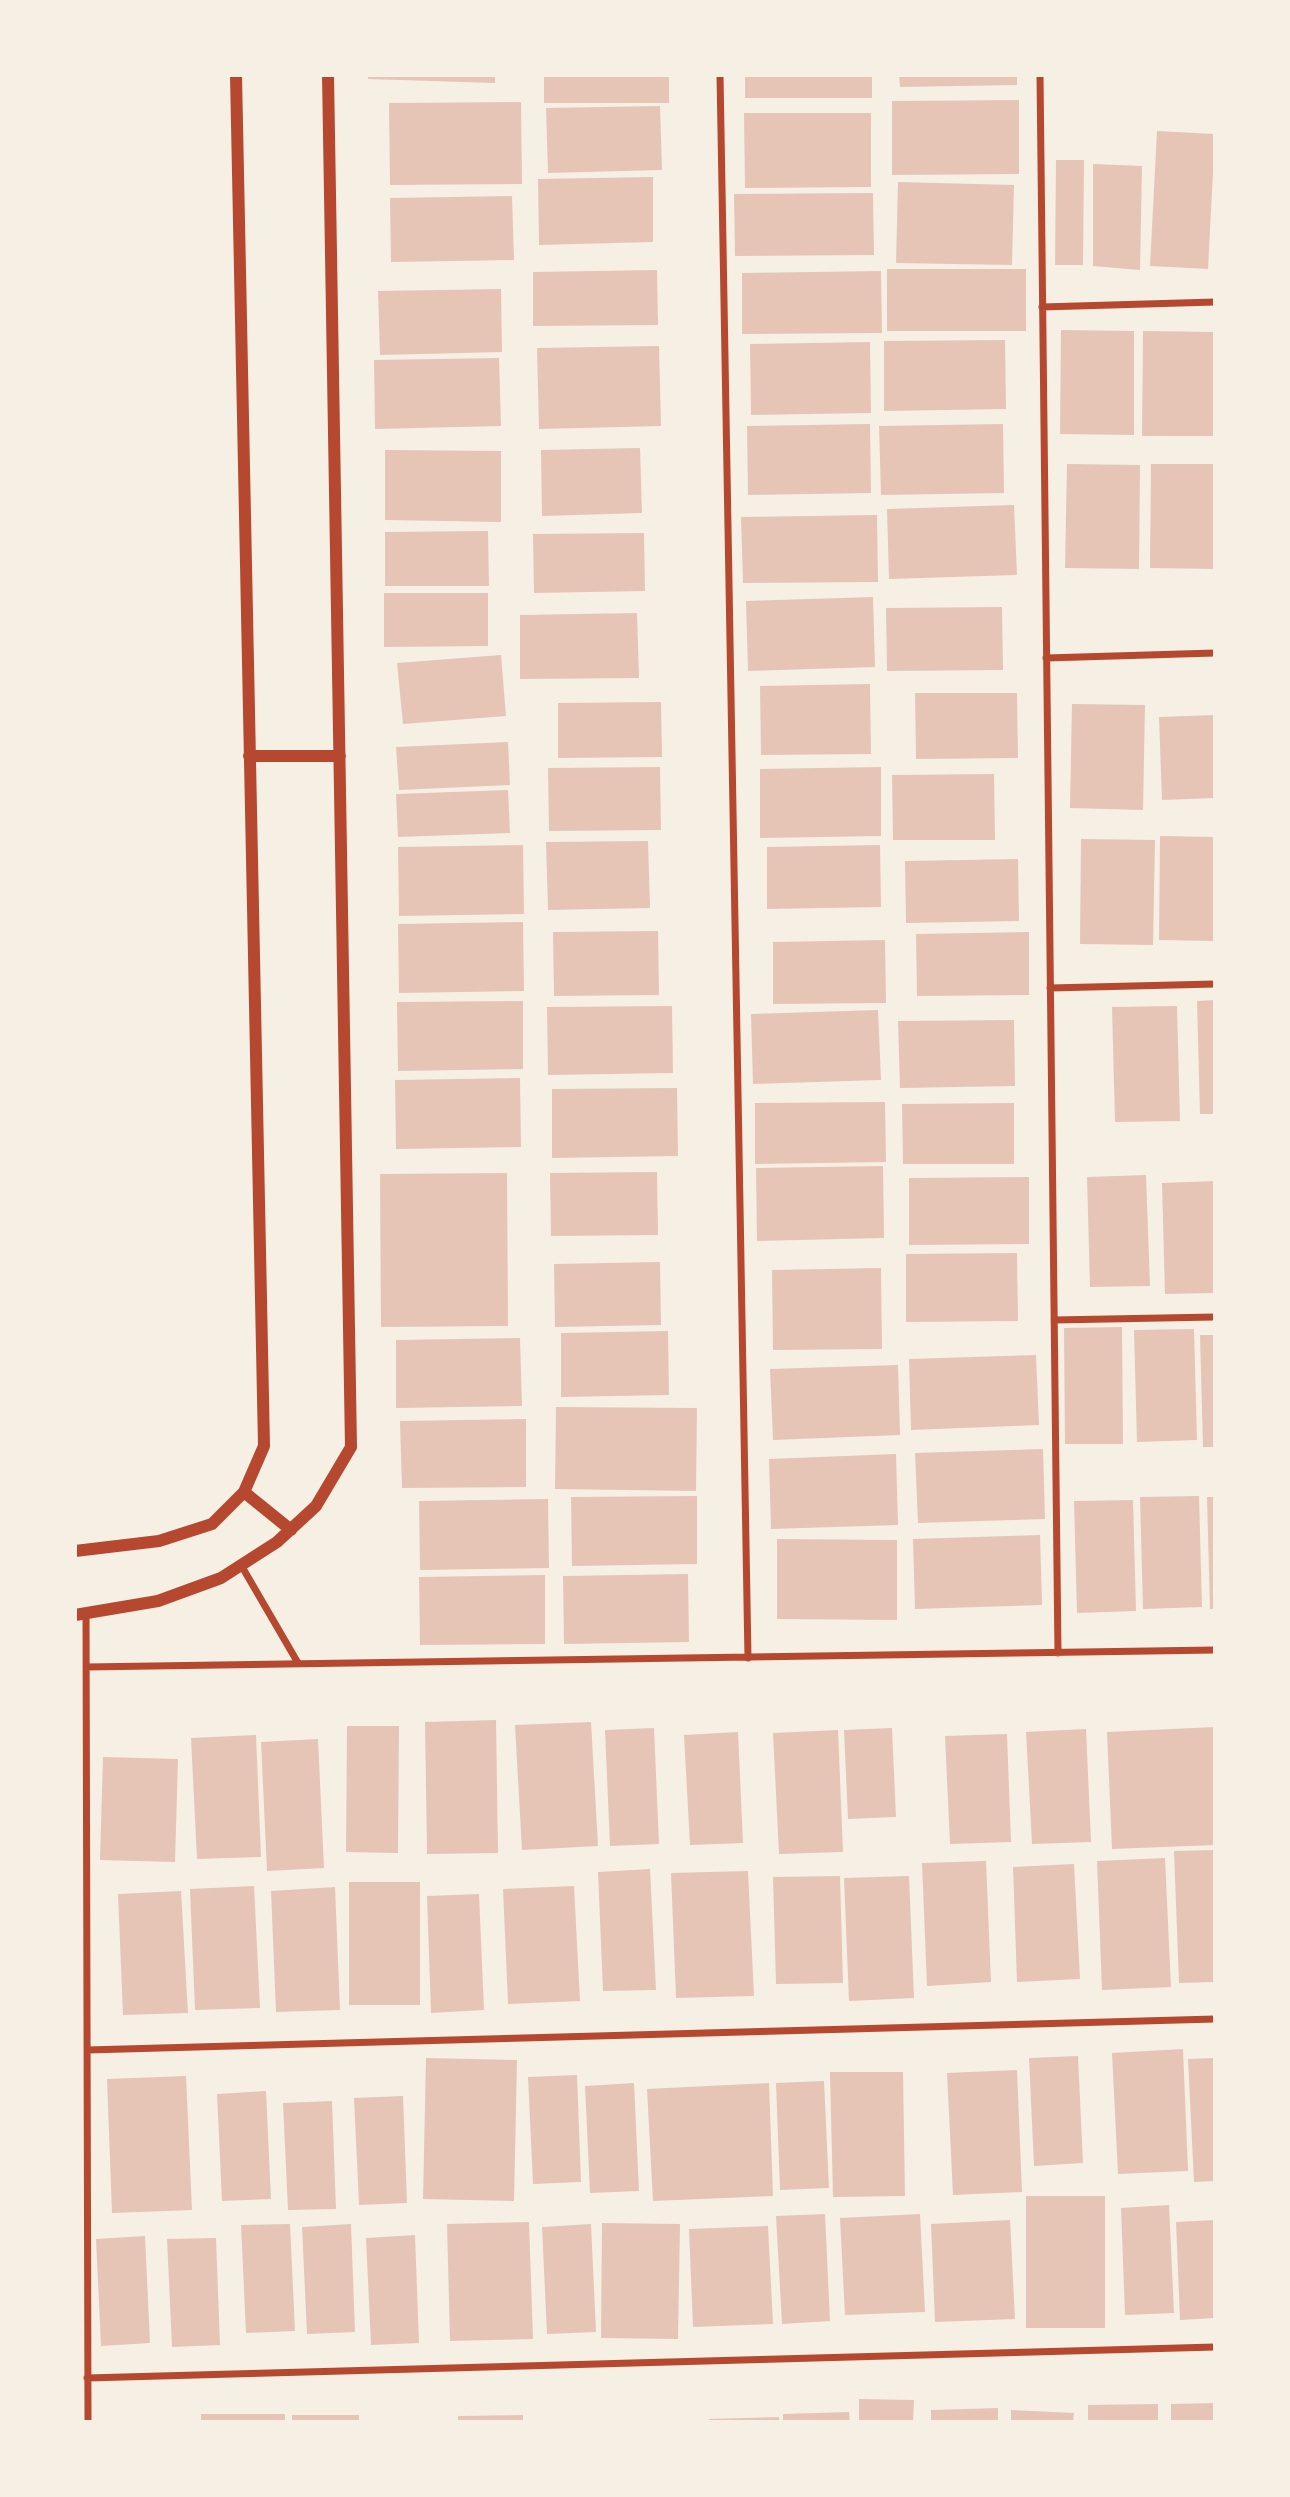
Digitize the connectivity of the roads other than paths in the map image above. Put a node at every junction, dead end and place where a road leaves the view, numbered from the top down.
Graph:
1 (236, 75) edge
2 (328, 75) edge
3 (720, 75) edge
4 (1040, 75) edge
5 (1215, 302) edge
6 (1042, 307) junction
7 (1215, 653) edge
8 (1046, 658) junction
9 (249, 756) junction
10 (340, 756) junction
11 (1215, 984) edge
12 (1050, 988) junction
13 (1215, 1317) edge
14 (1054, 1320) junction
15 (244, 1492) junction
16 (291, 1530) junction
17 (75, 1551) edge
18 (241, 1565) junction
19 (81, 1614) edge
20 (1215, 1650) edge
21 (1058, 1653) junction
22 (748, 1658) junction
23 (298, 1663) junction
24 (86, 1667) junction
25 (1215, 2019) edge
26 (87, 2050) junction
27 (1215, 2347) edge
28 (87, 2378) junction
29 (88, 2422) edge

1 - 9 street
2 - 10 street
3 - 22 street
4 - 6 street
5 - 6 street
6 - 8 street
7 - 8 street
8 - 12 street
9 - 10 street
9 - 15 street
10 - 16 street
11 - 12 street
12 - 14 street
13 - 14 street
14 - 21 street
15 - 16 street
15 - 17 street
16 - 18 street
18 - 19 street
18 - 23 street
19 - 24 street
20 - 21 street
21 - 22 street
22 - 23 street
23 - 24 street
24 - 26 street
25 - 26 street
26 - 28 street
27 - 28 street
28 - 29 street

